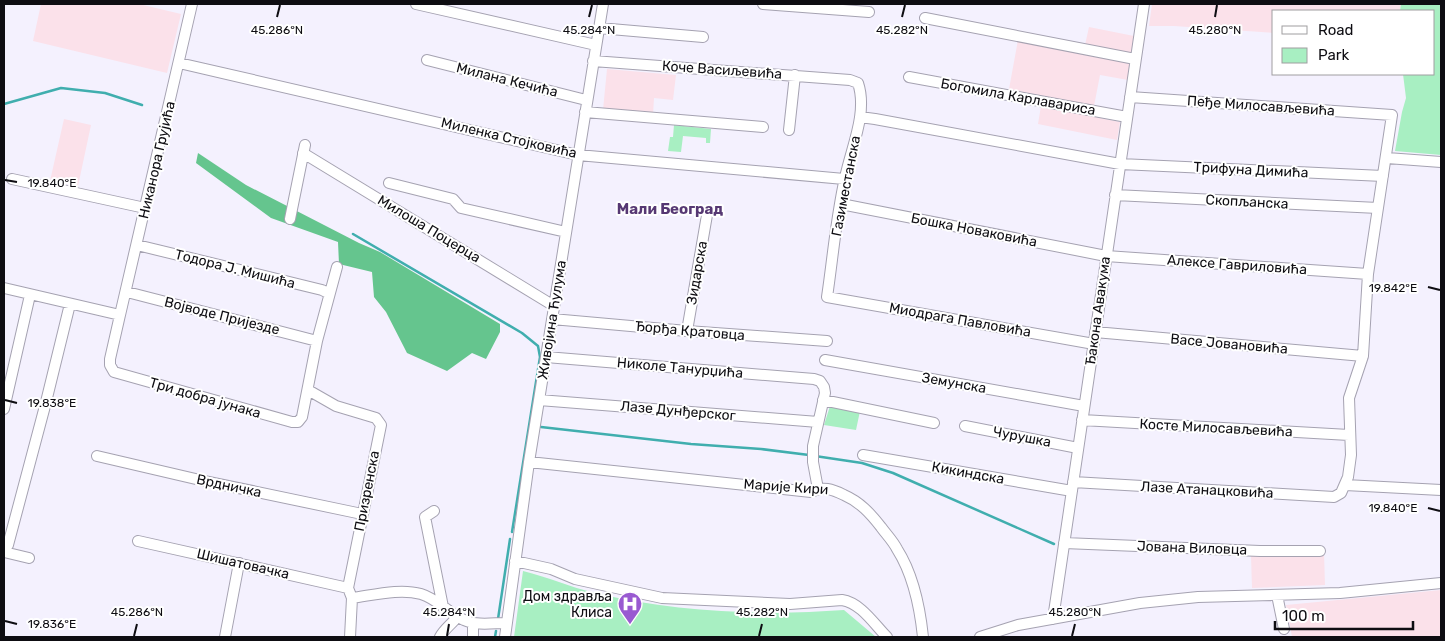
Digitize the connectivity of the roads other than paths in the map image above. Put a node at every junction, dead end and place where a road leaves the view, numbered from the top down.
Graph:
1 (192, 4) edge
2 (416, 4) edge
3 (603, 4) edge
4 (762, 4) edge
5 (1144, 4) edge
6 (870, 12) dead end
7 (924, 18) dead end
8 (599, 28) junction
9 (703, 37) dead end
10 (596, 45) junction
11 (1135, 58) junction
12 (427, 60) dead end
13 (593, 61) junction
14 (179, 63) junction
15 (795, 75) junction
16 (909, 77) dead end
17 (850, 80) joint
18 (1130, 97) junction
19 (586, 100) junction
20 (585, 112) junction
21 (860, 117) junction
22 (1127, 117) junction
23 (763, 127) dead end
24 (789, 130) dead end
25 (578, 155) junction
26 (1387, 158) junction
27 (1441, 162) edge
28 (1120, 164) junction
29 (1383, 176) junction
30 (12, 179) dead end
31 (844, 179) junction
32 (389, 183) dead end
33 (1115, 196) junction
34 (841, 204) junction
35 (145, 208) junction
36 (1378, 208) junction
37 (707, 216) dead end
38 (290, 219) dead end
39 (566, 232) junction
40 (138, 245) junction
41 (1106, 256) junction
42 (337, 266) dead end
43 (1368, 274) junction
44 (4, 288) edge
45 (127, 292) junction
46 (30, 295) junction
47 (329, 296) junction
48 (827, 297) joint
49 (70, 304) junction
50 (554, 306) junction
51 (120, 315) junction
52 (552, 319) junction
53 (687, 331) junction
54 (1095, 332) junction
55 (317, 341) junction
56 (827, 341) dead end
57 (1094, 344) junction
58 (1363, 356) junction
59 (546, 357) junction
60 (825, 360) dead end
61 (118, 373) joint
62 (308, 390) junction
63 (539, 400) junction
64 (823, 400) junction
65 (1084, 406) junction
66 (4, 409) edge
67 (1082, 420) junction
68 (818, 422) junction
69 (934, 423) dead end
70 (965, 426) dead end
71 (1349, 435) junction
72 (1078, 448) junction
73 (863, 455) dead end
74 (97, 456) dead end
75 (529, 462) junction
76 (1073, 487) junction
77 (818, 489) junction
78 (1343, 489) junction
79 (1441, 490) edge
80 (434, 511) dead end
81 (362, 514) junction
82 (138, 541) dead end
83 (1064, 543) junction
84 (1320, 551) dead end
85 (4, 552) edge
86 (29, 558) dead end
87 (515, 561) junction
88 (239, 563) junction
89 (1441, 583) edge
90 (350, 593) junction
91 (1277, 595) junction
92 (443, 606) junction
93 (457, 617) junction
94 (1053, 619) junction
95 (473, 624) junction
96 (506, 624) junction
97 (1284, 629) dead end
98 (225, 637) edge
99 (350, 637) edge
100 (440, 637) edge
101 (473, 637) edge
102 (505, 637) edge
103 (887, 637) edge
104 (923, 637) edge
105 (980, 637) edge

1 - 14 street, Никанора Грујића
2 - 10 street
3 - 8 street, Живојина Ћулума
4 - 6 street
5 - 11 street, Ђакона Авакума
7 - 11 street
8 - 9 street
8 - 10 street, Живојина Ћулума
10 - 13 street, Живојина Ћулума
11 - 18 street, Ђакона Авакума
12 - 19 street, Милана Кечића
13 - 15 street, Коче Васиљевића
13 - 19 street, Живојина Ћулума
14 - 25 street, Миленка Стојковића
14 - 35 street, Никанора Грујића
15 - 17 street, Коче Васиљевића
15 - 24 street
16 - 22 street, Богомила Карлавариса
17 - 21 street, Газиместанска
18 - 22 street, Ђакона Авакума
18 - 26 street, Пеђе Милосављевића
19 - 20 street, Живојина Ћулума
20 - 23 street
20 - 25 street, Живојина Ћулума
21 - 28 street, Трифуна Димића
21 - 31 street, Газиместанска
22 - 28 street, Ђакона Авакума
25 - 31 street, Миленка Стојковића
25 - 39 street, Живојина Ћулума
26 - 27 street
26 - 29 street
28 - 29 street, Трифуна Димића
28 - 33 street, Ђакона Авакума
29 - 36 street
30 - 35 street
31 - 34 street, Газиместанска
32 - 39 street, Милоша Поцерца
33 - 36 street, Скопљанска
33 - 41 street, Ђакона Авакума
34 - 41 street, Бошка Новаковића
34 - 48 street, Газиместанска
35 - 40 street, Никанора Грујића
36 - 43 street
37 - 53 street, Зидарска
38 - 50 street, Милоша Поцерца
39 - 50 street, Живојина Ћулума
40 - 45 street, Никанора Грујића
40 - 47 street, Тодора Ј. Мишића
41 - 43 street, Алексе Гавриловића
41 - 54 street, Ђакона Авакума
42 - 47 street
43 - 58 street
44 - 46 street
45 - 51 street, Никанора Грујића
45 - 55 street, Војводе Пријезде
46 - 49 street
46 - 66 street
47 - 55 street
48 - 57 street, Миодрага Павловића
49 - 51 street
49 - 85 street
50 - 52 street, Живојина Ћулума
51 - 61 street, Никанора Грујића
52 - 53 street, Ђорђа Кратовца
52 - 59 street, Живојина Ћулума
53 - 56 street, Ђорђа Кратовца
54 - 57 street, Ђакона Авакума
54 - 58 street, Васе Јовановића
55 - 62 street
57 - 65 street, Ђакона Авакума
58 - 71 street
59 - 63 street, Живојина Ћулума
59 - 64 street, Николе Танурџића
60 - 65 street, Земунска
61 - 62 street, Три добра јунака
62 - 81 street, Призренска
63 - 68 street, Лазе Дунђерског
63 - 75 street, Живојина Ћулума
64 - 68 street
64 - 69 street
65 - 67 street, Ђакона Авакума
67 - 71 street, Косте Милосављевића
67 - 72 street, Ђакона Авакума
68 - 77 street
70 - 72 street, Чурушка
71 - 78 street
72 - 76 street, Ђакона Авакума
73 - 76 street, Кикиндска
74 - 81 street, Врдничка
75 - 77 street, Марије Кири
75 - 87 street, Живојина Ћулума
76 - 78 street, Лазе Атанацковића
76 - 83 street, Ђакона Авакума
77 - 104 street, Марије Кири
78 - 79 street, Лазе Атанацковића
80 - 92 street
81 - 90 street, Призренска
82 - 88 street, Шишатовачка
83 - 84 street, Јована Виловца
83 - 94 street, Ђакона Авакума
85 - 86 street
87 - 96 street, Живојина Ћулума
87 - 103 street
88 - 90 street, Шишатовачка
88 - 98 street
89 - 91 street
90 - 92 street, Шишатовачка
90 - 99 street, Призренска
91 - 94 street
91 - 97 street
92 - 93 street, Шишатовачка
93 - 95 street, Шишатовачка
93 - 100 street
94 - 105 street
95 - 96 street
95 - 101 street
96 - 102 street, Живојина Ћулума

